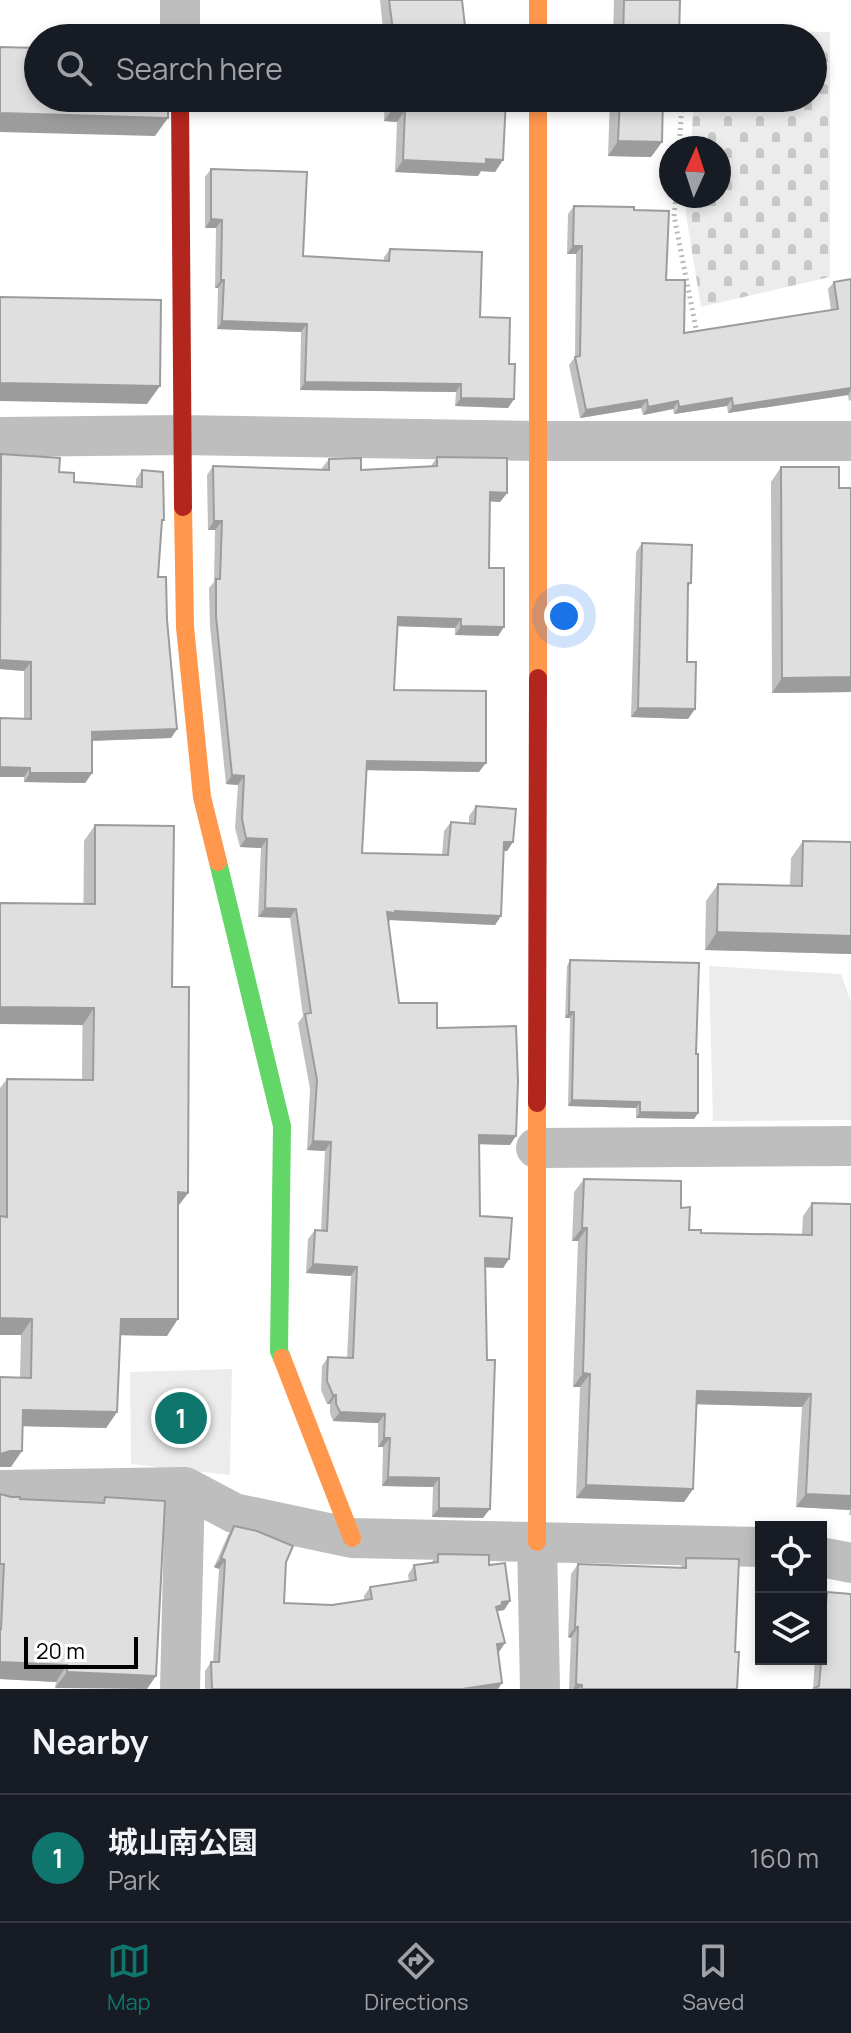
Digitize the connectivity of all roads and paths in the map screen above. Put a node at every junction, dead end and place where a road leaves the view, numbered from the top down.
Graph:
1 (180, 0) edge
2 (538, 0) edge
3 (180, 24) edge
4 (538, 24) edge
5 (180, 112) edge
6 (538, 112) edge
7 (681, 112) edge
8 (680, 136) edge
9 (675, 208) edge
10 (698, 336) edge
11 (181, 435) junction
12 (0, 437) edge
13 (538, 441) junction
14 (851, 441) edge
15 (851, 1146) edge
16 (536, 1148) junction
17 (185, 1487) junction
18 (0, 1490) edge
19 (352, 1538) junction
20 (537, 1542) junction
21 (755, 1547) edge
22 (827, 1558) edge
23 (851, 1563) edge
24 (180, 1689) edge
25 (540, 1689) edge

1 - 3 street
2 - 4 street
5 - 11 street
6 - 13 street
7 - 8 path
9 - 10 path
11 - 12 street
11 - 13 street
11 - 19 street
13 - 14 street
13 - 16 street
15 - 16 street
16 - 20 street
17 - 18 street
17 - 19 street
17 - 24 street
19 - 20 street
20 - 21 street
20 - 25 street
22 - 23 street

